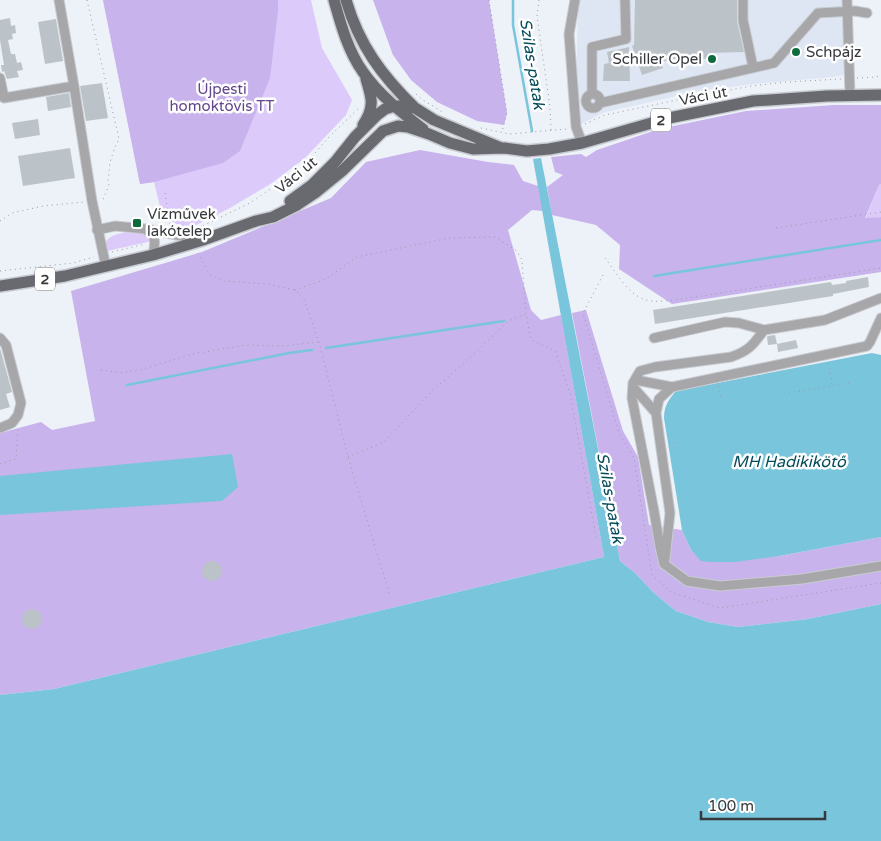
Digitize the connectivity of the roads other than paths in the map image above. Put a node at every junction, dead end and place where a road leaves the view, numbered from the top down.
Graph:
1 (59, 0) edge
2 (334, 0) edge
3 (346, 0) edge
4 (575, 0) edge
5 (625, 0) edge
6 (743, 0) edge
7 (847, 0) edge
8 (847, 12) junction
9 (867, 13) dead end
10 (753, 68) junction
11 (363, 72) junction
12 (0, 78) edge
13 (74, 86) junction
14 (394, 86) junction
15 (881, 95) edge
16 (850, 96) junction
17 (395, 106) junction
18 (415, 108) junction
19 (429, 134) junction
20 (355, 137) junction
21 (582, 143) junction
22 (504, 148) junction
23 (363, 150) junction
24 (256, 221) junction
25 (146, 229) junction
26 (98, 230) junction
27 (198, 242) junction
28 (153, 255) junction
29 (106, 267) junction
30 (0, 286) edge
31 (881, 298) edge
32 (881, 318) edge
33 (764, 330) junction
34 (0, 338) edge
35 (654, 338) dead end
36 (634, 384) junction
37 (672, 387) junction
38 (656, 413) junction
39 (0, 428) edge
40 (664, 564) junction
41 (881, 566) edge

1 - 13 lane
2 - 11 main road
3 - 14 main road
4 - 21 lane
5 - 10 lane
6 - 10 lane
7 - 8 lane
8 - 9 lane
8 - 10 lane
8 - 16 lane
11 - 17 main road
11 - 20 main road
12 - 13 lane
13 - 26 lane
14 - 17 main road
14 - 18 main road
15 - 16 main road, Váci út / 2
16 - 21 main road, Váci út / 2
17 - 18 main road, Váci út / 2
17 - 19 main road
17 - 20 main road, Váci út / 2
17 - 23 main road
18 - 22 main road, Váci út / 2
19 - 22 main road, Váci út / 2
19 - 23 main road, Váci út / 2
20 - 24 main road, Váci út / 2
21 - 22 main road, Váci út / 2
23 - 24 main road, Váci út / 2
24 - 27 main road, Váci út / 2
25 - 26 lane
25 - 27 lane
25 - 28 lane
26 - 29 lane
27 - 28 main road, Váci út / 2
28 - 29 main road, Váci út / 2
29 - 30 main road, Váci út / 2
31 - 33 lane
32 - 37 lane
33 - 35 lane
33 - 36 lane
34 - 39 lane
36 - 37 lane
36 - 38 lane
36 - 40 lane
37 - 38 lane
38 - 40 lane
40 - 41 lane

